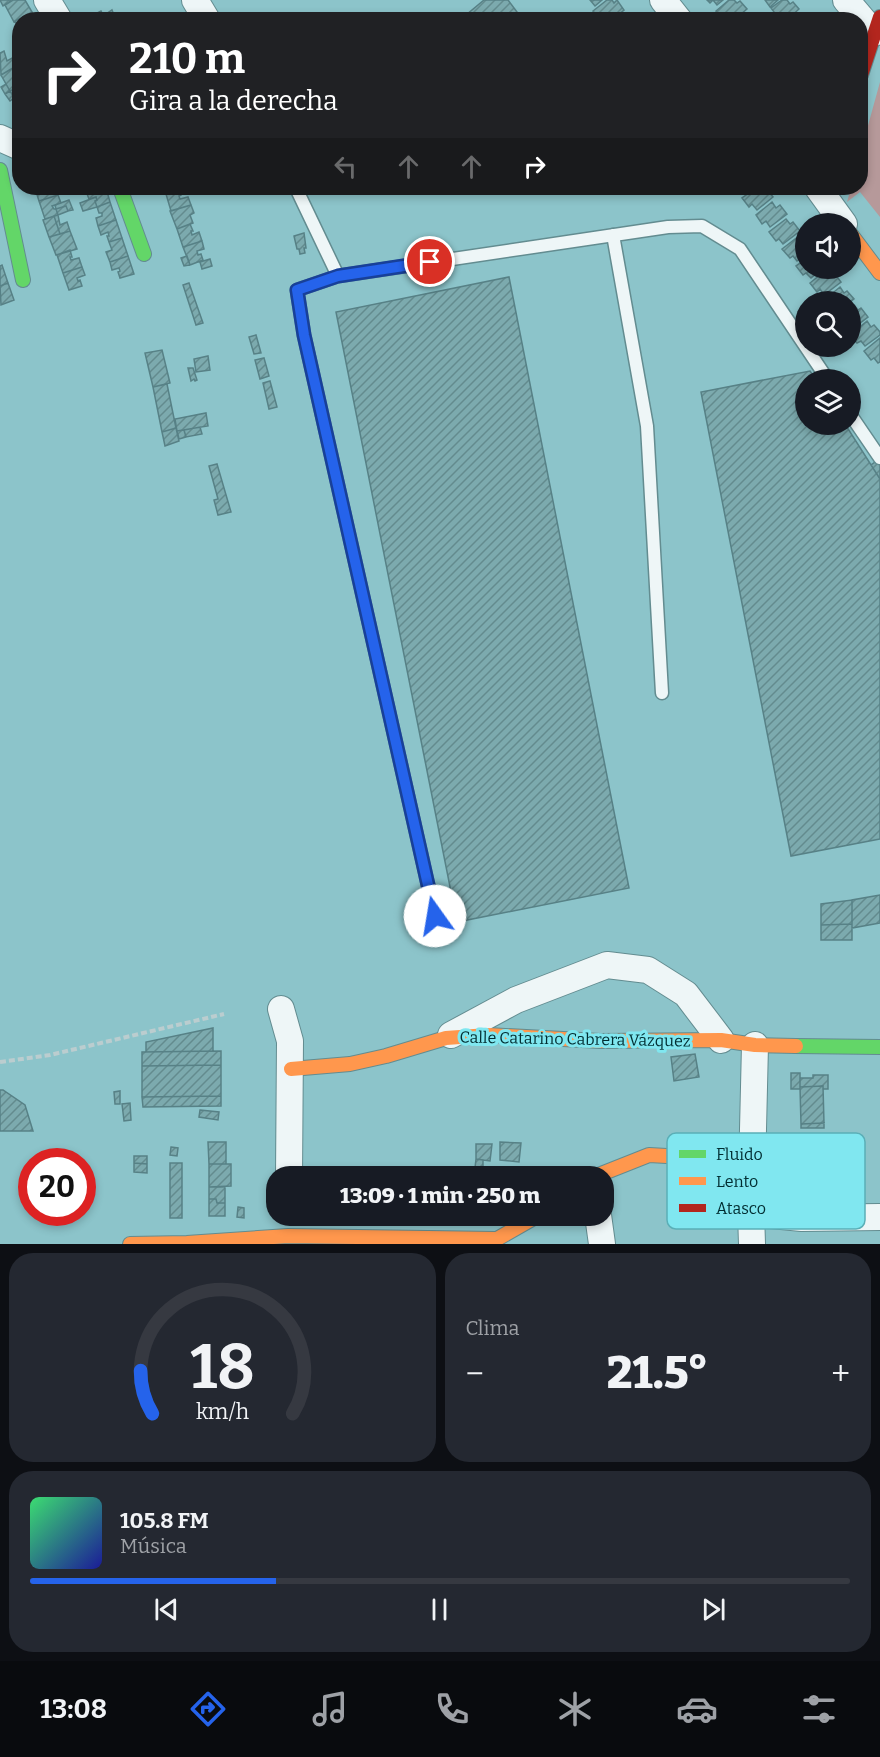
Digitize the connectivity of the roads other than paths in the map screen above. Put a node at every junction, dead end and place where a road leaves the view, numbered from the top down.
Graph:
1 (663, 0) edge
2 (846, 0) edge
3 (673, 12) edge
4 (861, 12) edge
5 (877, 25) edge
6 (868, 53) edge
7 (0, 170) edge
8 (123, 195) edge
9 (300, 195) edge
10 (825, 195) edge
11 (837, 213) edge
12 (613, 235) junction
13 (861, 248) edge
14 (144, 254) dead end
15 (880, 273) edge
16 (338, 276) junction
17 (24, 280) dead end
18 (821, 369) edge
19 (861, 430) edge
20 (880, 458) edge
21 (662, 693) dead end
22 (435, 916) dead end
23 (281, 1009) dead end
24 (446, 1038) junction
25 (721, 1040) junction
26 (755, 1046) junction
27 (880, 1047) edge
28 (291, 1069) junction
29 (754, 1133) edge
30 (667, 1156) edge
31 (289, 1166) edge
32 (614, 1169) edge
33 (865, 1217) edge
34 (880, 1217) edge
35 (520, 1226) edge
36 (600, 1226) edge
37 (752, 1229) edge
38 (288, 1232) edge
39 (130, 1244) edge
40 (602, 1244) edge
41 (752, 1244) edge

1 - 3 street
2 - 4 street
5 - 6 street
7 - 17 street
8 - 14 street
9 - 16 lane
10 - 11 street
12 - 16 lane
12 - 18 lane
12 - 21 lane
13 - 15 street
16 - 22 lane
19 - 20 lane
23 - 28 street
24 - 25 street, Calle Catarino Cabrera Vázquez
24 - 25 street
24 - 28 street, Calle Catarino Cabrera Vázquez
25 - 26 street, Calle Catarino Cabrera Vázquez
26 - 27 street, Calle Catarino Cabrera Vázquez
26 - 29 street
28 - 31 street
30 - 32 street
33 - 34 street
35 - 38 street
36 - 40 street
37 - 41 street
38 - 39 street

